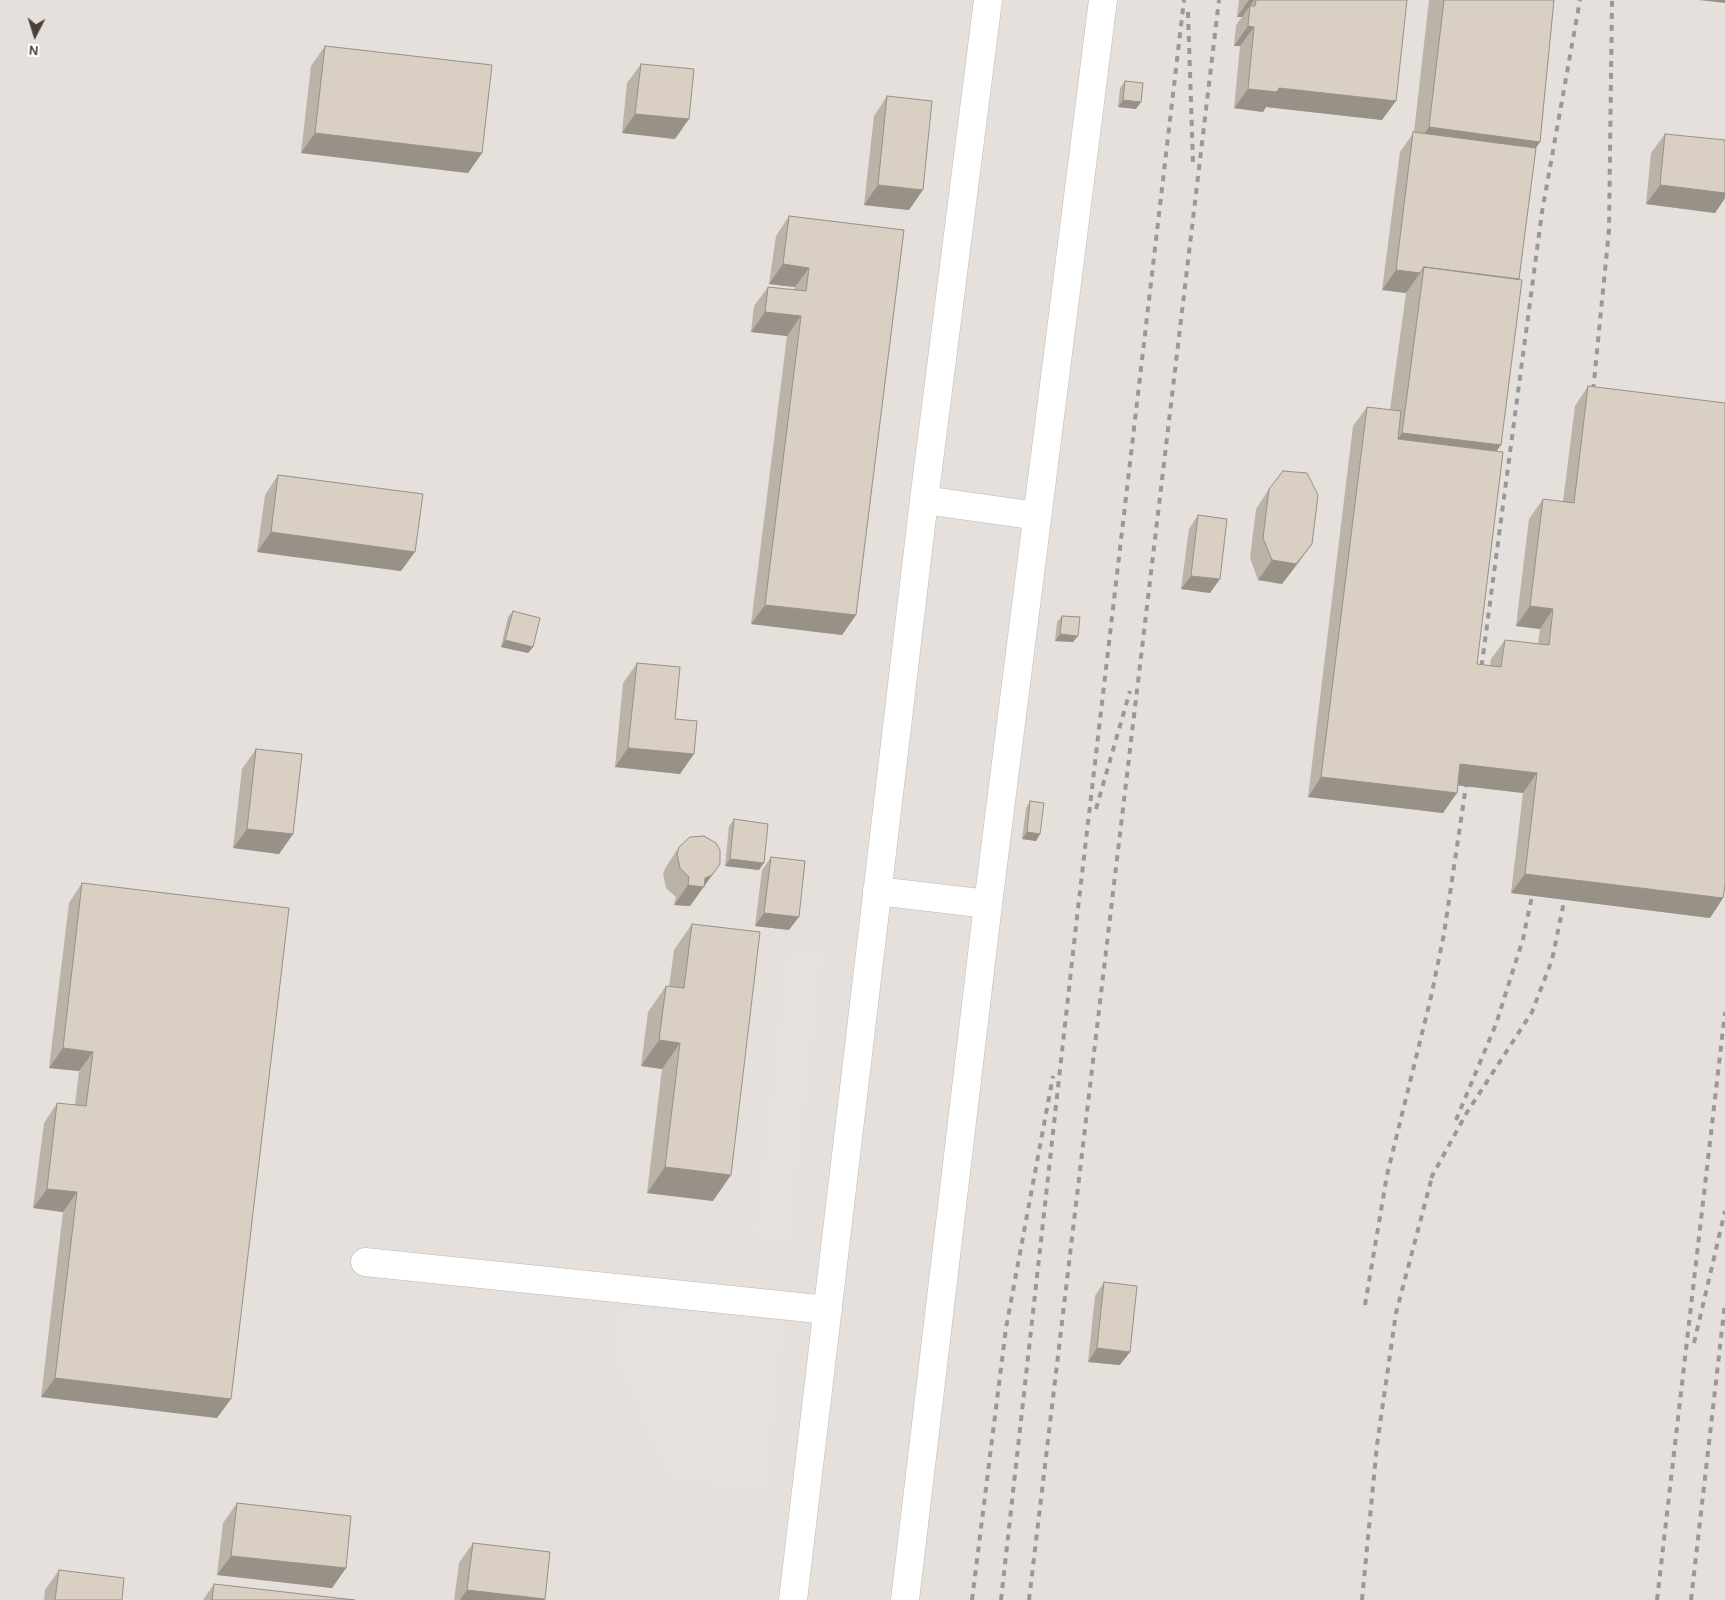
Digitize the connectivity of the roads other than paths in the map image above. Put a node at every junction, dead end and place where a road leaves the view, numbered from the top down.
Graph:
1 (988, 0) edge
2 (1103, 0) edge
3 (924, 500) junction
4 (1037, 516) junction
5 (877, 891) junction
6 (988, 904) junction
7 (365, 1262) dead end
8 (828, 1310) junction
9 (793, 1600) edge
10 (905, 1600) edge

1 - 3 lane
2 - 4 lane
3 - 4 lane
3 - 5 lane
4 - 6 lane
5 - 6 lane
5 - 8 lane
6 - 10 lane
7 - 8 lane
8 - 9 lane

